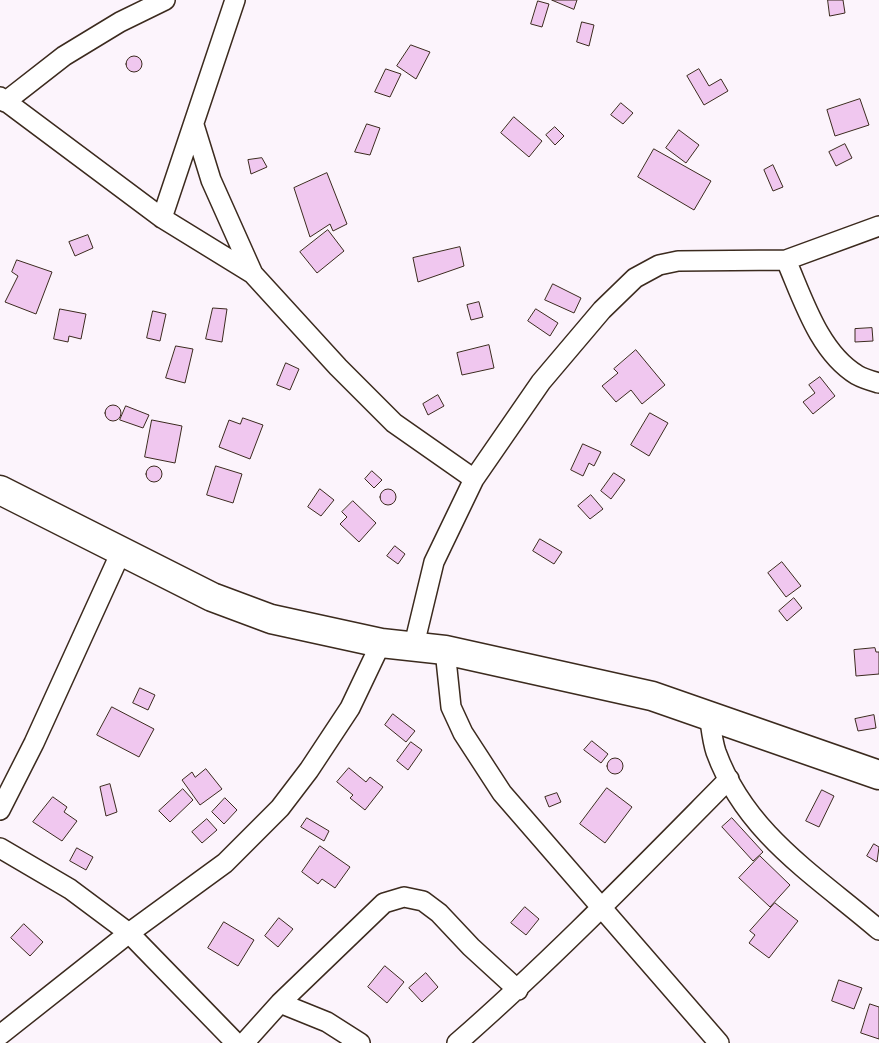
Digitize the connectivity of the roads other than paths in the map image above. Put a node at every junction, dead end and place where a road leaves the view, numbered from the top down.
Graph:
1 (165, 0) edge
2 (235, 0) edge
3 (3, 99) edge
4 (194, 125) junction
5 (162, 218) junction
6 (879, 226) edge
7 (786, 260) junction
8 (253, 274) junction
9 (879, 383) edge
10 (474, 479) junction
11 (0, 490) edge
12 (121, 552) junction
13 (381, 643) junction
14 (414, 646) junction
15 (445, 650) junction
16 (709, 714) junction
17 (879, 775) edge
18 (729, 779) junction
19 (0, 810) edge
20 (0, 848) edge
21 (602, 908) junction
22 (879, 930) edge
23 (129, 933) junction
24 (518, 990) junction
25 (280, 1003) junction
26 (0, 1035) edge
27 (236, 1043) edge
28 (244, 1043) edge
29 (360, 1043) edge
30 (457, 1043) edge
31 (719, 1043) edge

1 - 3 street
2 - 4 street
3 - 5 street
4 - 5 street
4 - 8 street
5 - 8 street
6 - 7 street
7 - 9 street
7 - 10 street
8 - 10 street
10 - 14 street
11 - 12 street
12 - 13 street
12 - 19 street
13 - 14 street
13 - 23 street
14 - 15 street
15 - 16 street
15 - 21 street
16 - 17 street
16 - 18 street
18 - 21 street
18 - 22 street
20 - 23 street
21 - 24 street
21 - 31 street
23 - 26 street
23 - 27 street
24 - 25 street
24 - 30 street
25 - 28 street
25 - 29 street

